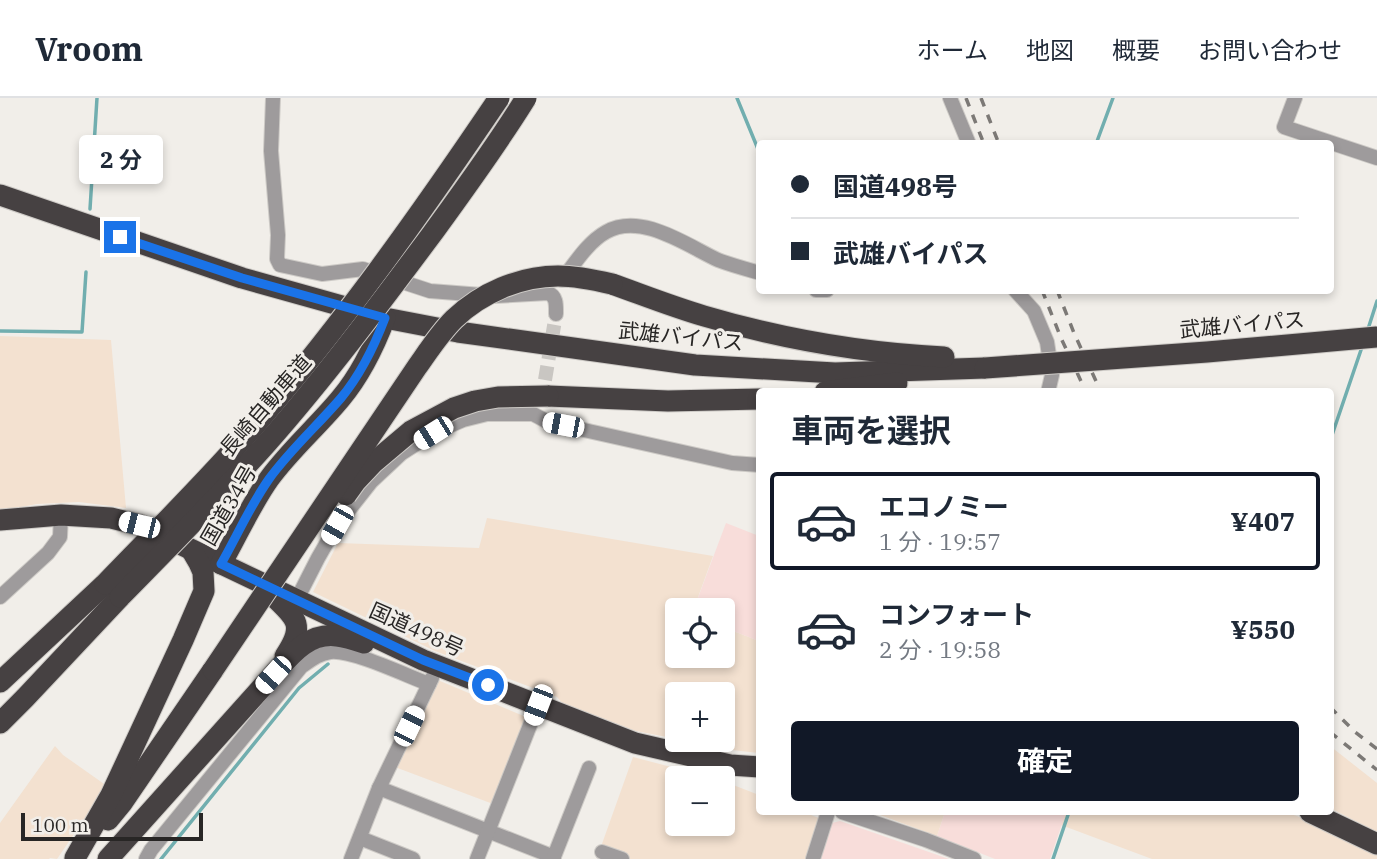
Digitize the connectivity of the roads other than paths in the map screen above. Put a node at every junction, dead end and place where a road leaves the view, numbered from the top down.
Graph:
1 (273, 98) edge
2 (499, 98) edge
3 (526, 98) edge
4 (950, 98) edge
5 (1294, 98) edge
6 (967, 140) edge
7 (1323, 140) edge
8 (1334, 144) edge
9 (1377, 158) edge
10 (0, 195) edge
11 (756, 272) edge
12 (551, 294) junction
13 (1019, 294) edge
14 (556, 314) tunnel mouth
15 (385, 318) junction
16 (1377, 337) edge
17 (982, 363) junction
18 (546, 388) junction
19 (859, 388) edge
20 (1049, 388) edge
21 (756, 399) edge
22 (533, 414) junction
23 (756, 465) edge
24 (61, 514) junction
25 (0, 520) edge
26 (192, 551) junction
27 (221, 564) junction
28 (250, 578) junction
29 (113, 590) junction
30 (204, 591) junction
31 (0, 597) edge
32 (296, 601) junction
33 (430, 670) junction
34 (218, 672) junction
35 (273, 675) junction
36 (0, 682) edge
37 (538, 705) junction
38 (0, 709) edge
39 (0, 723) edge
40 (756, 767) edge
41 (589, 768) dead end
42 (379, 788) junction
43 (827, 815) edge
44 (851, 815) edge
45 (1316, 815) edge
46 (488, 831) junction
47 (359, 838) junction
48 (1377, 844) edge
49 (602, 852) dead end
50 (553, 858) edge
51 (75, 859) edge
52 (106, 859) edge
53 (146, 859) edge
54 (351, 859) edge
55 (413, 859) edge
56 (477, 859) edge
57 (622, 859) edge
58 (813, 859) edge
59 (974, 859) edge

1 - 12 street
2 - 29 highway, 長崎自動車道, bridge
3 - 29 highway, 長崎自動車道, bridge
4 - 6 street
5 - 7 street
8 - 9 street
10 - 15 highway, 武雄バイパス
11 - 12 street
12 - 14 street
13 - 20 street
15 - 17 highway, 武雄バイパス
15 - 27 highway, 国道34号
16 - 17 highway, 武雄バイパス, bridge
17 - 19 highway
17 - 34 highway, bridge
18 - 21 highway
18 - 22 street
18 - 34 highway, bridge
22 - 23 street
22 - 32 street
24 - 25 highway, 国道34号
24 - 26 highway, 国道34号
24 - 31 street
26 - 27 highway, 国道34号
26 - 30 highway
27 - 28 highway, 国道498号
28 - 30 highway
28 - 32 highway, 国道498号
28 - 35 highway
29 - 36 highway, 長崎自動車道
29 - 38 highway, 長崎自動車道
29 - 39 highway
30 - 51 highway
32 - 33 highway, 国道498号
33 - 35 highway
33 - 37 highway, 国道498号
33 - 42 street
33 - 53 street
34 - 51 highway
34 - 52 highway
35 - 52 highway
37 - 40 highway, 国道498号
37 - 46 street
41 - 50 street
42 - 46 street
42 - 47 street
43 - 58 street
44 - 59 street
45 - 48 highway
46 - 50 street
46 - 56 street
47 - 54 street
47 - 55 street
49 - 57 street

